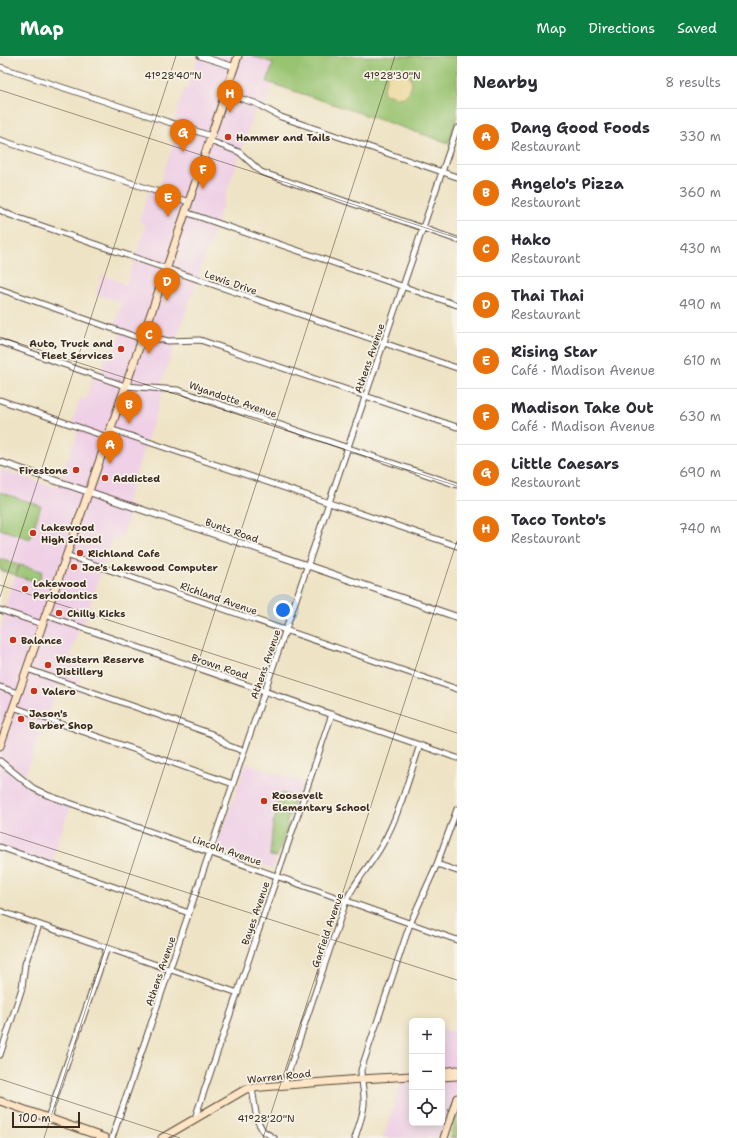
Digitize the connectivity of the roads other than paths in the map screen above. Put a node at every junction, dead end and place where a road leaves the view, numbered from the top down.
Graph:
1 (200, 56) edge
2 (238, 56) edge
3 (0, 67) edge
4 (235, 68) junction
5 (226, 94) junction
6 (457, 128) edge
7 (210, 139) junction
8 (0, 140) edge
9 (442, 172) junction
10 (457, 177) edge
11 (189, 202) junction
12 (0, 210) edge
13 (185, 212) junction
14 (423, 229) junction
15 (457, 240) edge
16 (166, 269) junction
17 (403, 287) junction
18 (0, 289) edge
19 (457, 305) edge
20 (142, 337) junction
21 (0, 342) edge
22 (384, 343) junction
23 (457, 368) edge
24 (125, 386) junction
25 (366, 396) junction
26 (0, 400) edge
27 (457, 427) edge
28 (110, 428) junction
29 (107, 437) junction
30 (348, 447) junction
31 (0, 462) edge
32 (457, 485) edge
33 (88, 492) junction
34 (329, 502) junction
35 (457, 546) edge
36 (66, 555) junction
37 (308, 566) junction
38 (0, 610) edge
39 (45, 616) junction
40 (457, 617) edge
41 (42, 624) junction
42 (286, 630) junction
43 (27, 669) junction
44 (0, 687) edge
45 (457, 689) edge
46 (265, 691) junction
47 (18, 693) junction
48 (13, 707) junction
49 (332, 714) junction
50 (420, 745) junction
51 (0, 746) edge
52 (244, 751) junction
53 (457, 758) edge
54 (0, 761) edge
55 (233, 784) junction
56 (457, 809) edge
57 (0, 847) edge
58 (210, 853) junction
59 (437, 864) junction
60 (457, 871) edge
61 (277, 877) junction
62 (346, 901) junction
63 (0, 911) edge
64 (189, 913) junction
65 (410, 924) junction
66 (39, 925) junction
67 (457, 940) edge
68 (107, 948) junction
69 (170, 970) junction
70 (238, 993) junction
71 (0, 1054) edge
72 (457, 1070) edge
73 (445, 1072) edge
74 (409, 1076) edge
75 (457, 1076) edge
76 (445, 1077) edge
77 (361, 1078) junction
78 (284, 1085) junction
79 (252, 1088) junction
80 (457, 1098) edge
81 (0, 1101) edge
82 (48, 1118) junction
83 (195, 1118) junction
84 (105, 1138) edge
85 (112, 1138) edge
86 (162, 1138) edge
87 (274, 1138) edge
88 (355, 1138) edge
89 (444, 1138) edge

1 - 4 street
2 - 4 main road
3 - 7 street
4 - 5 main road
5 - 7 main road
5 - 9 street
6 - 9 street, Athens Avenue
7 - 11 main road
7 - 14 street
8 - 11 street
9 - 10 street
9 - 14 street, Athens Avenue
11 - 13 main road
12 - 16 street, Lewis Drive
13 - 16 main road
13 - 17 street
14 - 15 street
14 - 17 street, Athens Avenue
16 - 20 main road
16 - 22 street, Lewis Drive
17 - 19 street
17 - 22 street, Athens Avenue
18 - 20 street
20 - 24 main road
20 - 25 street
21 - 24 street, Wyandotte Avenue
22 - 23 street, Lewis Drive
22 - 25 street, Athens Avenue
24 - 28 main road
24 - 30 street, Wyandotte Avenue
25 - 27 street
25 - 30 street, Athens Avenue
26 - 29 street
28 - 29 main road
28 - 34 street
29 - 33 main road
30 - 32 street, Wyandotte Avenue
30 - 34 street, Athens Avenue
31 - 33 street, Bunts Road
33 - 36 main road
33 - 37 street, Bunts Road
34 - 35 street
34 - 37 street, Athens Avenue
36 - 39 main road
36 - 42 street, Richland Avenue
37 - 40 street, Bunts Road
37 - 42 street, Athens Avenue
38 - 41 street
39 - 41 main road
39 - 46 street, Brown Road
41 - 43 main road
42 - 45 street, Richland Avenue
42 - 46 street, Athens Avenue
43 - 47 main road
43 - 52 street
44 - 47 street
46 - 49 street, Brown Road
46 - 52 street, Athens Avenue
47 - 48 main road
48 - 51 main road
48 - 55 street
49 - 50 street, Brown Road
49 - 61 street, Bayes Avenue
50 - 53 street, Brown Road
50 - 62 street, Garfield Avenue
52 - 55 street, Athens Avenue
54 - 58 street, Lincoln Avenue
55 - 58 street, Athens Avenue
56 - 59 street
57 - 64 street
58 - 61 street, Lincoln Avenue
58 - 64 street, Athens Avenue
59 - 60 street
59 - 65 street
61 - 62 street, Lincoln Avenue
61 - 70 street, Bayes Avenue
62 - 65 street, Lincoln Avenue
62 - 78 street, Garfield Avenue
63 - 66 street
64 - 69 street, Athens Avenue
65 - 67 street, Lincoln Avenue
65 - 77 street
66 - 68 street
66 - 71 street
68 - 69 street
68 - 82 street
69 - 70 street
69 - 85 street, Athens Avenue
70 - 83 street, Bayes Avenue
72 - 73 main road
74 - 77 main road, Warren Road
75 - 76 main road
77 - 78 main road, Warren Road
77 - 88 street
78 - 79 main road, Warren Road
79 - 83 main road, Warren Road
79 - 87 street
80 - 89 main road
81 - 82 main road
82 - 84 main road
83 - 86 main road, Warren Road

